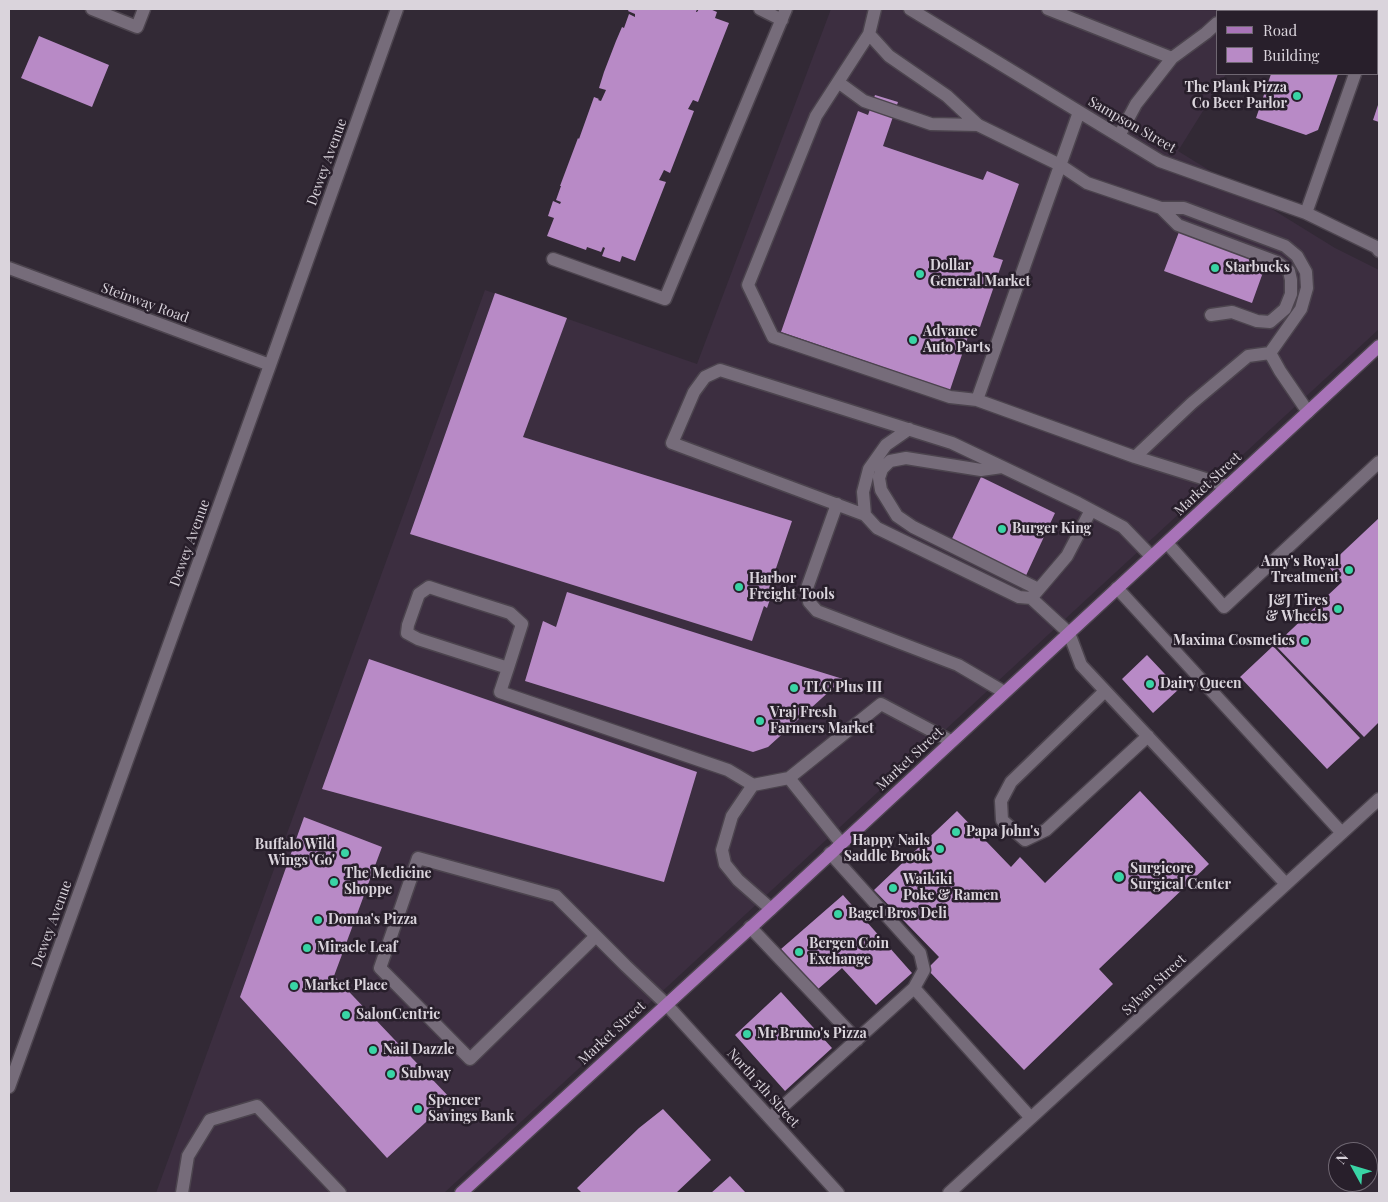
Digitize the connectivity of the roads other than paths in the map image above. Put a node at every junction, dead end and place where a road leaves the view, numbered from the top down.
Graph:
1 (92, 9) edge
2 (144, 9) edge
3 (397, 9) edge
4 (760, 9) edge
5 (875, 9) edge
6 (910, 9) edge
7 (1048, 9) edge
8 (1378, 9) edge
9 (1378, 13) edge
10 (784, 14) edge
11 (1216, 24) edge
12 (869, 34) junction
13 (1172, 58) junction
14 (1356, 75) edge
15 (838, 82) junction
16 (1079, 112) junction
17 (978, 125) junction
18 (1119, 136) junction
19 (1060, 165) junction
20 (1161, 208) junction
21 (1306, 213) junction
22 (1379, 251) edge
23 (553, 259) dead end
24 (9, 268) edge
25 (1210, 315) dead end
26 (1379, 346) edge
27 (1270, 352) junction
28 (270, 365) junction
29 (977, 400) junction
30 (1308, 412) junction
31 (909, 429) junction
32 (1135, 457) junction
33 (1379, 462) edge
34 (1002, 467) junction
35 (1228, 486) junction
36 (837, 504) junction
37 (1091, 510) junction
38 (865, 515) junction
39 (1166, 543) junction
40 (1151, 556) junction
41 (1117, 588) junction
42 (1034, 594) junction
43 (1068, 633) junction
44 (508, 668) junction
45 (1105, 691) junction
46 (1004, 692) junction
47 (1148, 736) junction
48 (951, 741) junction
49 (789, 778) junction
50 (753, 785) junction
51 (1379, 800) edge
52 (1342, 833) junction
53 (841, 843) junction
54 (830, 853) junction
55 (1286, 884) junction
56 (771, 909) junction
57 (750, 927) junction
58 (596, 936) junction
59 (914, 988) junction
60 (666, 1004) junction
61 (857, 1040) junction
62 (9, 1087) edge
63 (770, 1118) junction
64 (1031, 1118) junction
65 (182, 1193) edge
66 (340, 1193) edge
67 (461, 1193) edge
68 (838, 1193) edge
69 (950, 1193) edge

1 - 2 street
3 - 28 street, Dewey Avenue
4 - 10 street
5 - 12 street
6 - 16 street, Sampson Street
7 - 13 street
8 - 9 street
10 - 23 street
11 - 13 street
12 - 15 street
12 - 17 street
13 - 18 street
14 - 21 street
15 - 17 street
15 - 29 street
16 - 18 street, Sampson Street
16 - 19 street
17 - 19 street
18 - 21 street, Sampson Street
19 - 20 street
19 - 29 street
20 - 25 street
20 - 27 street
21 - 22 street, Sampson Street
24 - 28 street, Steinway Road
26 - 30 main road, Market Street
27 - 30 street
27 - 32 street
28 - 62 street, Dewey Avenue
29 - 32 street
30 - 35 main road, Market Street
31 - 34 street
31 - 36 street
31 - 38 street
32 - 35 street
33 - 39 street
34 - 37 street
34 - 42 street
35 - 39 main road, Market Street
36 - 38 street
36 - 46 street
37 - 40 street
37 - 42 street
38 - 42 street
39 - 40 main road, Market Street
40 - 41 main road, Market Street
41 - 43 main road, Market Street
41 - 52 street
42 - 43 street
43 - 45 street
43 - 46 main road, Market Street
44 - 44 street
44 - 50 street
45 - 47 street
45 - 47 street
46 - 48 main road, Market Street
47 - 55 street
48 - 49 street
48 - 53 main road, Market Street
49 - 50 street
49 - 53 street
50 - 56 street
51 - 52 street, Sylvan Street
52 - 55 street, Sylvan Street
53 - 54 main road, Market Street
54 - 56 main road, Market Street
54 - 59 street
55 - 64 street, Sylvan Street
56 - 57 main road, Market Street
57 - 60 main road, Market Street
57 - 61 street
58 - 58 street, North 5th Street
58 - 60 street, North 5th Street
59 - 61 street
59 - 64 street
60 - 63 street, North 5th Street
60 - 67 main road, Market Street
61 - 63 street
63 - 68 street, North 5th Street
64 - 69 street, Sylvan Street
65 - 66 street

